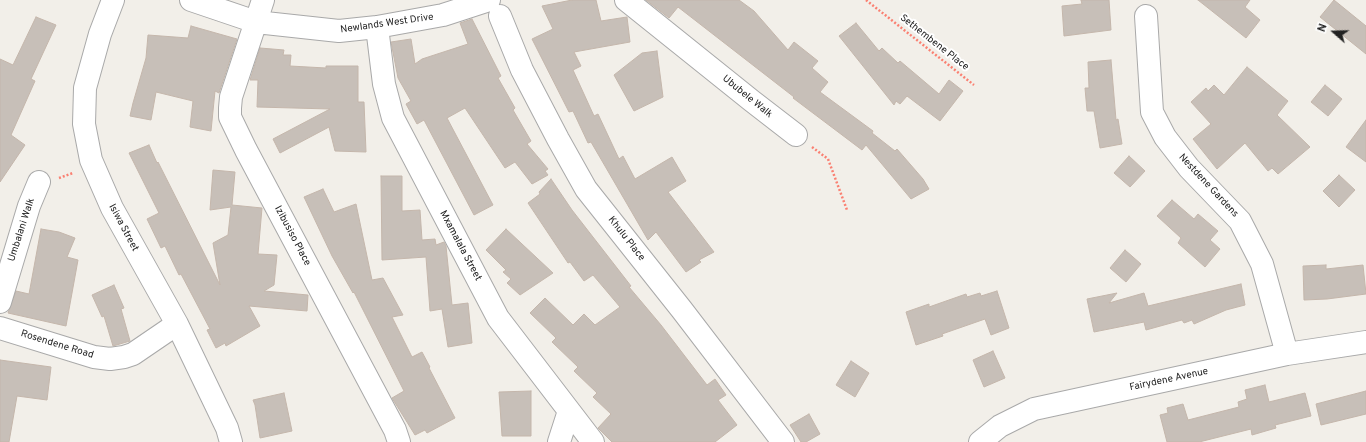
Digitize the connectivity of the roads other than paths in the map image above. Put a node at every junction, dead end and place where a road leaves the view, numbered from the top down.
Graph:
1 (113, 0) edge
2 (191, 0) edge
3 (263, 0) edge
4 (626, 0) edge
5 (494, 8) edge
6 (1146, 16) dead end
7 (256, 22) junction
8 (377, 27) junction
9 (796, 135) road end
10 (39, 182) road end
11 (0, 302) edge
12 (177, 324) junction
13 (0, 328) edge
14 (1366, 342) edge
15 (1287, 354) junction
16 (569, 411) junction
17 (231, 442) edge
18 (399, 442) edge
19 (559, 442) edge
20 (593, 442) edge
21 (783, 442) edge
22 (980, 442) edge

1 - 12 street, Isiwa Street
2 - 7 street, Newlands West Drive
3 - 7 street, Izibusiso Place
4 - 9 street, Ububele Walk
5 - 8 street, Newlands West Drive
5 - 21 street, Khulu Place
6 - 15 street, Nestdene Gardens
7 - 8 street, Newlands West Drive
7 - 18 street, Izibusiso Place
8 - 16 street, Mxamalala Street
10 - 11 street, Umbalani Walk
12 - 13 street, Rosendene Road
12 - 17 street, Isiwa Street
14 - 15 street, Fairydene Avenue
15 - 22 street, Fairydene Avenue
16 - 19 street
16 - 20 street, Mxamalala Street

